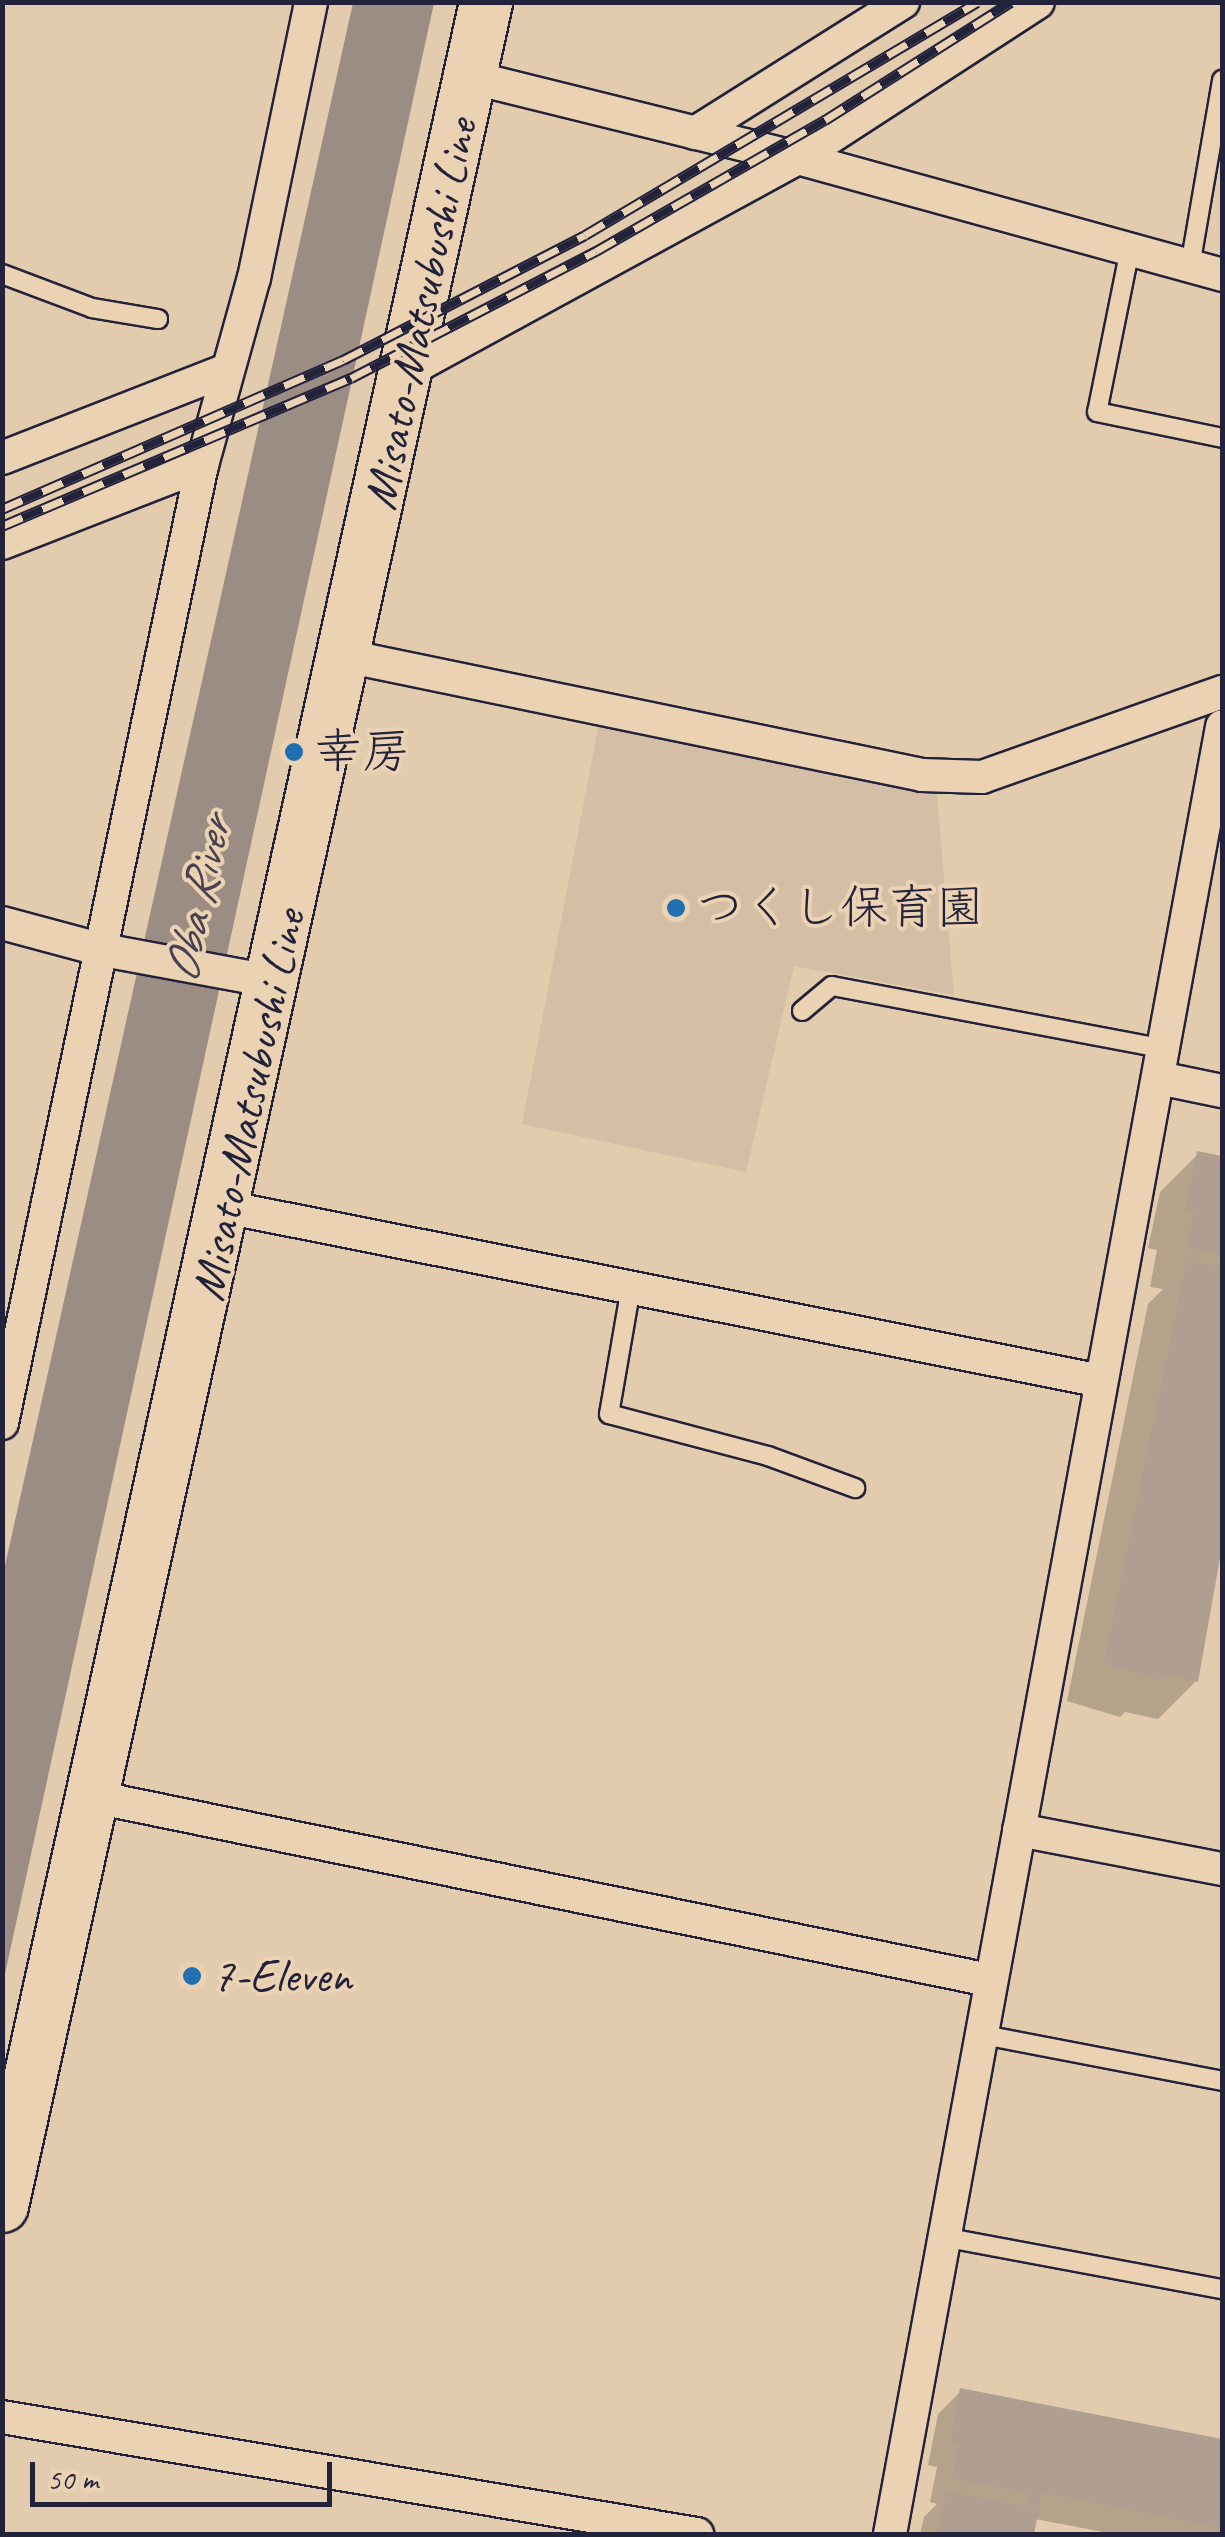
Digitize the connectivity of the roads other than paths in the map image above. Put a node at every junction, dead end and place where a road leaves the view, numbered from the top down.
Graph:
1 (311, 2) edge
2 (486, 2) edge
3 (902, 2) edge
4 (1038, 2) edge
5 (470, 77) junction
6 (1222, 80) edge
7 (695, 133) junction
8 (798, 158) junction
9 (1130, 249) junction
10 (1190, 266) junction
11 (2, 274) edge
12 (1222, 275) edge
13 (158, 319) dead end
14 (226, 370) junction
15 (409, 370) junction
16 (1222, 438) edge
17 (2, 458) edge
18 (202, 465) junction
19 (2, 543) edge
20 (346, 656) junction
21 (1222, 692) edge
22 (1222, 726) edge
23 (1208, 883) edge
24 (2, 922) edge
25 (116, 953) junction
26 (260, 979) junction
27 (802, 1011) dead end
28 (1161, 1064) junction
29 (1222, 1091) edge
30 (225, 1207) junction
31 (631, 1288) junction
32 (1101, 1381) junction
33 (2, 1423) edge
34 (855, 1488) dead end
35 (95, 1797) junction
36 (1020, 1830) junction
37 (1222, 1869) edge
38 (989, 1980) junction
39 (979, 2034) junction
40 (1222, 2081) edge
41 (10, 2140) edge
42 (2, 2206) edge
43 (944, 2236) junction
44 (1222, 2289) edge
45 (2, 2416) edge
46 (698, 2534) edge
47 (890, 2534) edge

1 - 14 street
2 - 5 main road, Misato-Matsubushi Line
3 - 7 street
4 - 8 street
5 - 7 street
5 - 15 main road, Misato-Matsubushi Line
6 - 10 lane
7 - 8 street
8 - 9 street
8 - 15 street
9 - 10 street
9 - 16 lane
10 - 12 street
11 - 13 lane
14 - 17 street
14 - 18 street
15 - 20 main road, Misato-Matsubushi Line
18 - 19 street
18 - 25 street
20 - 21 street
20 - 26 main road, Misato-Matsubushi Line
22 - 23 street
23 - 28 street
24 - 25 street
25 - 26 street
25 - 33 street
26 - 30 main road, Misato-Matsubushi Line
27 - 28 lane
28 - 29 street
28 - 32 street
30 - 31 street
30 - 35 main road, Misato-Matsubushi Line
31 - 32 street
31 - 34 lane
32 - 36 street
35 - 38 street
35 - 41 main road, Misato-Matsubushi Line
36 - 37 street
36 - 38 street
38 - 39 street
39 - 40 lane
39 - 43 street
41 - 42 main road, Misato-Matsubushi Line
43 - 44 lane
43 - 47 street
45 - 46 street

